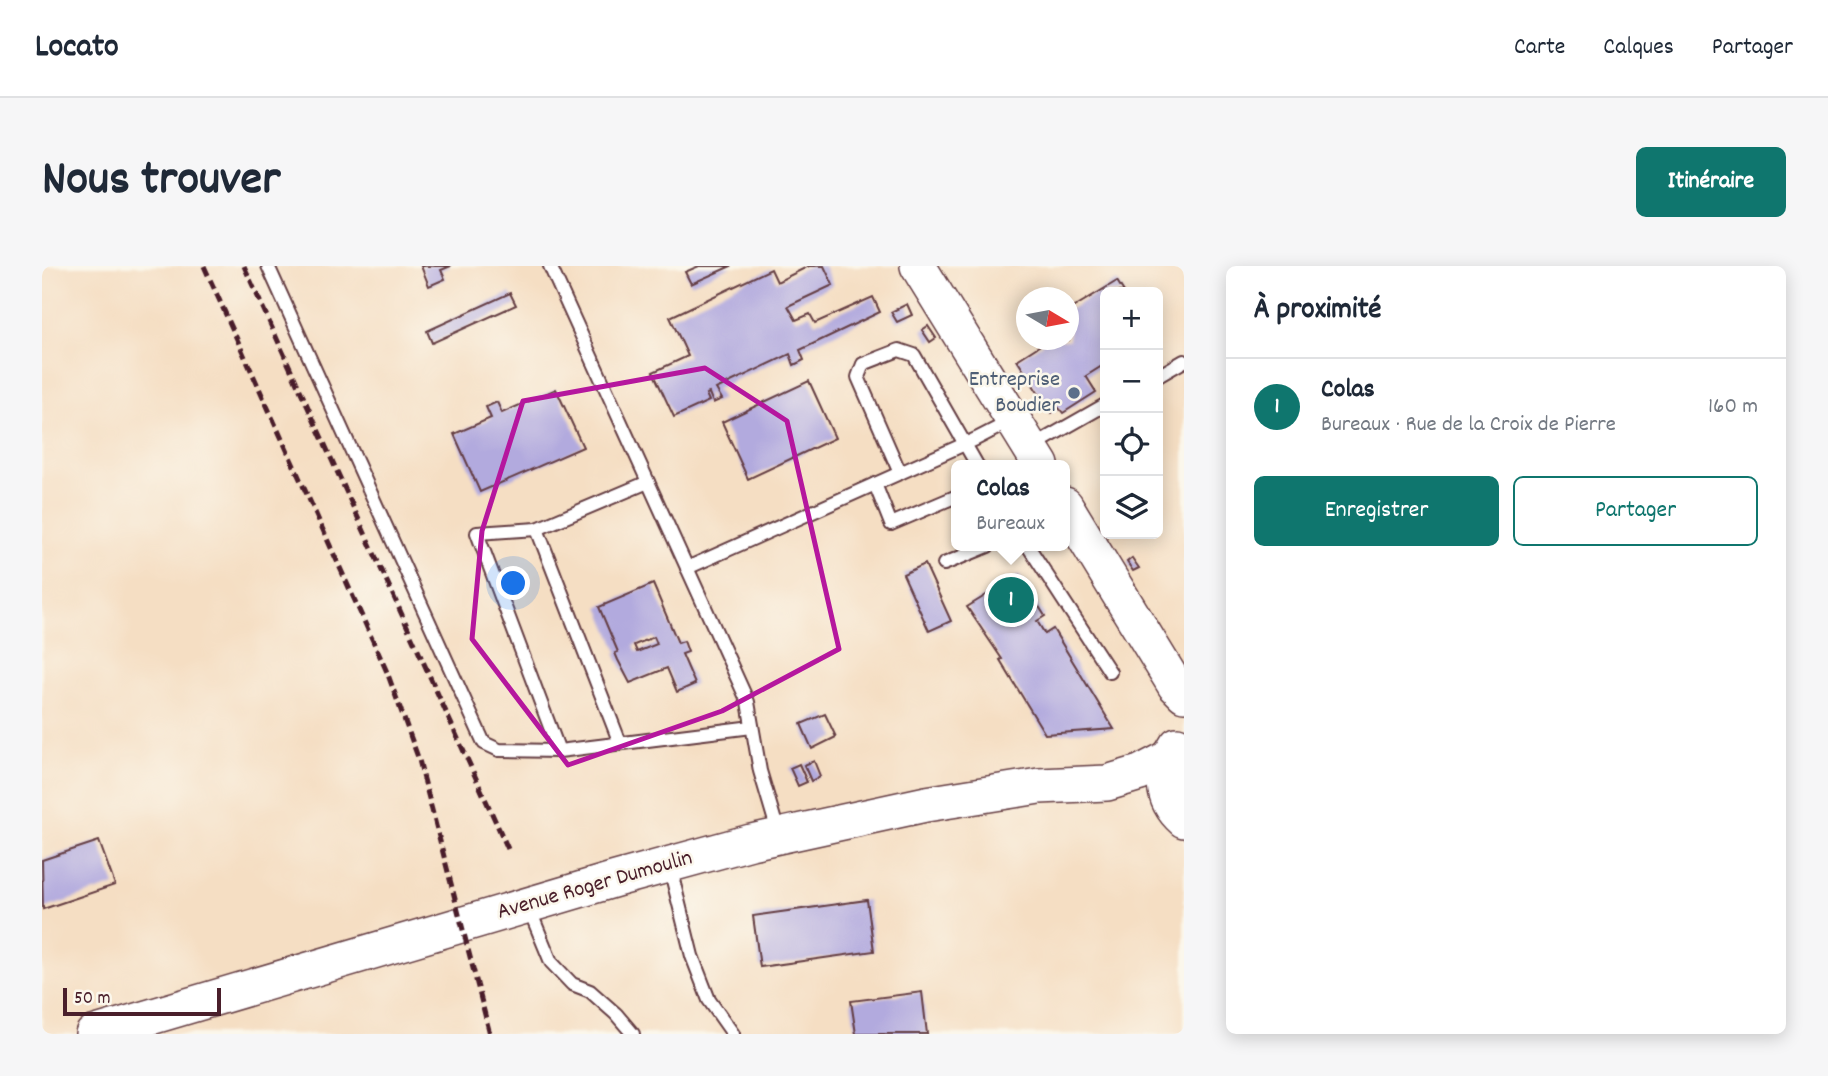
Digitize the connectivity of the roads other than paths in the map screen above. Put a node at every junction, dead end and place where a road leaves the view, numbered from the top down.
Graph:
1 (268, 266) edge
2 (550, 266) edge
3 (918, 266) edge
4 (1184, 362) edge
5 (1163, 373) edge
6 (1100, 408) edge
7 (963, 444) junction
8 (1028, 444) edge
9 (974, 460) edge
10 (900, 473) junction
11 (648, 482) junction
12 (875, 484) junction
13 (951, 499) edge
14 (1070, 513) edge
15 (537, 529) junction
16 (976, 551) edge
17 (1031, 551) edge
18 (944, 564) dead end
19 (687, 568) junction
20 (1110, 672) dead end
21 (1180, 689) edge
22 (752, 727) junction
23 (620, 744) junction
24 (1176, 748) edge
25 (559, 751) junction
26 (1107, 783) junction
27 (1176, 810) edge
28 (779, 835) junction
29 (669, 864) junction
30 (528, 906) junction
31 (93, 1034) edge
32 (633, 1034) edge
33 (733, 1034) edge

1 - 25 lane
2 - 11 lane
3 - 8 main road
4 - 5 lane
6 - 8 lane
7 - 8 lane
7 - 9 lane
7 - 10 lane
7 - 10 lane
10 - 12 lane
11 - 15 lane
11 - 19 lane
12 - 13 lane
12 - 19 lane
14 - 21 main road
15 - 23 lane
15 - 25 lane
16 - 18 lane
17 - 20 lane
19 - 22 lane
21 - 24 main road
22 - 23 lane
22 - 28 lane
23 - 25 lane
24 - 26 main road
24 - 27 main road
26 - 27 main road
26 - 28 main road, Avenue Roger Dumoulin
28 - 29 main road, Avenue Roger Dumoulin
29 - 30 main road, Avenue Roger Dumoulin
29 - 33 lane
30 - 31 main road, Avenue Roger Dumoulin
30 - 32 lane

